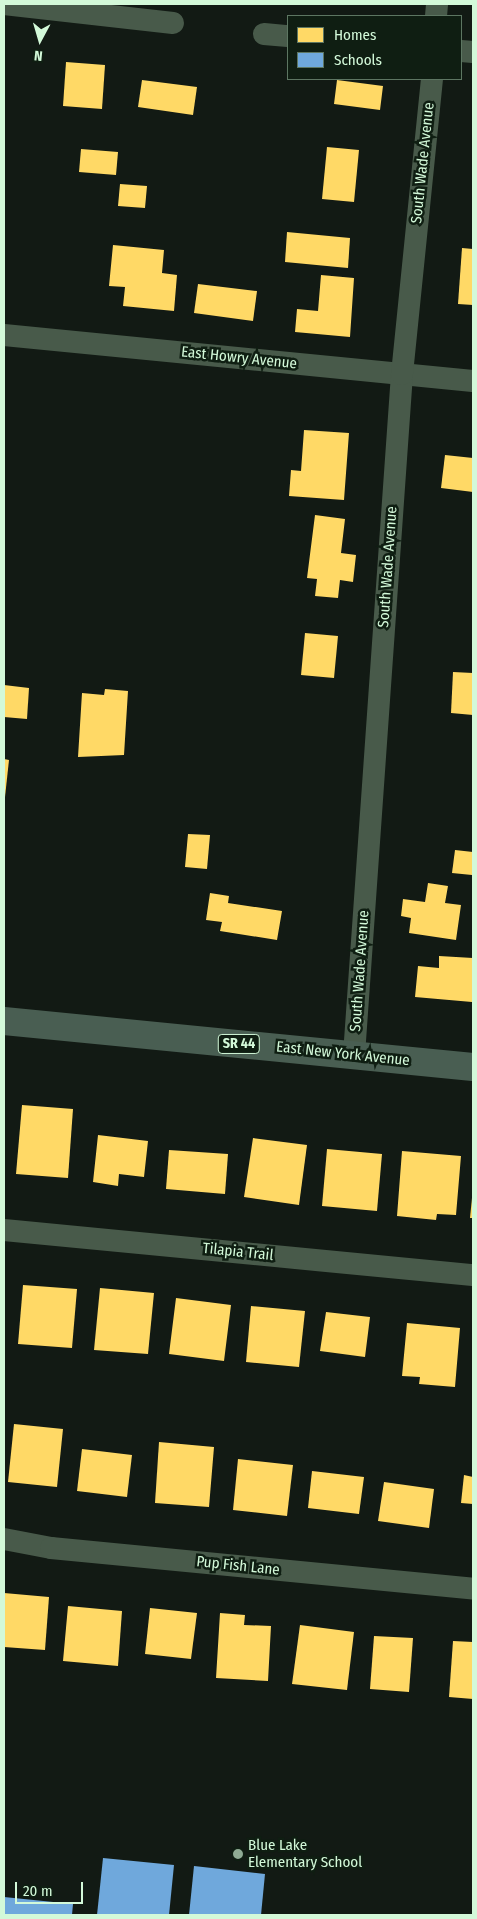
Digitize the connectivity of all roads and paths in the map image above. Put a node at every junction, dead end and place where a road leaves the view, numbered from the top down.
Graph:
1 (4, 4) edge
2 (172, 23) dead end
3 (264, 34) dead end
4 (287, 36) edge
5 (432, 80) edge
6 (4, 335) edge
7 (402, 374) junction
8 (473, 381) edge
9 (4, 1021) edge
10 (354, 1055) junction
11 (473, 1067) edge
12 (4, 1230) edge
13 (473, 1275) edge
14 (4, 1539) edge
15 (473, 1589) edge

1 - 2 street
3 - 4 street
5 - 7 street, South Wade Avenue
6 - 7 street, East Howry Avenue
7 - 8 street, East Howry Avenue
7 - 10 street, South Wade Avenue
9 - 10 main road, East New York Avenue / SR 44
10 - 11 main road, East New York Avenue / SR 44
12 - 13 street, Tilapia Trail
14 - 15 street, Pup Fish Lane

